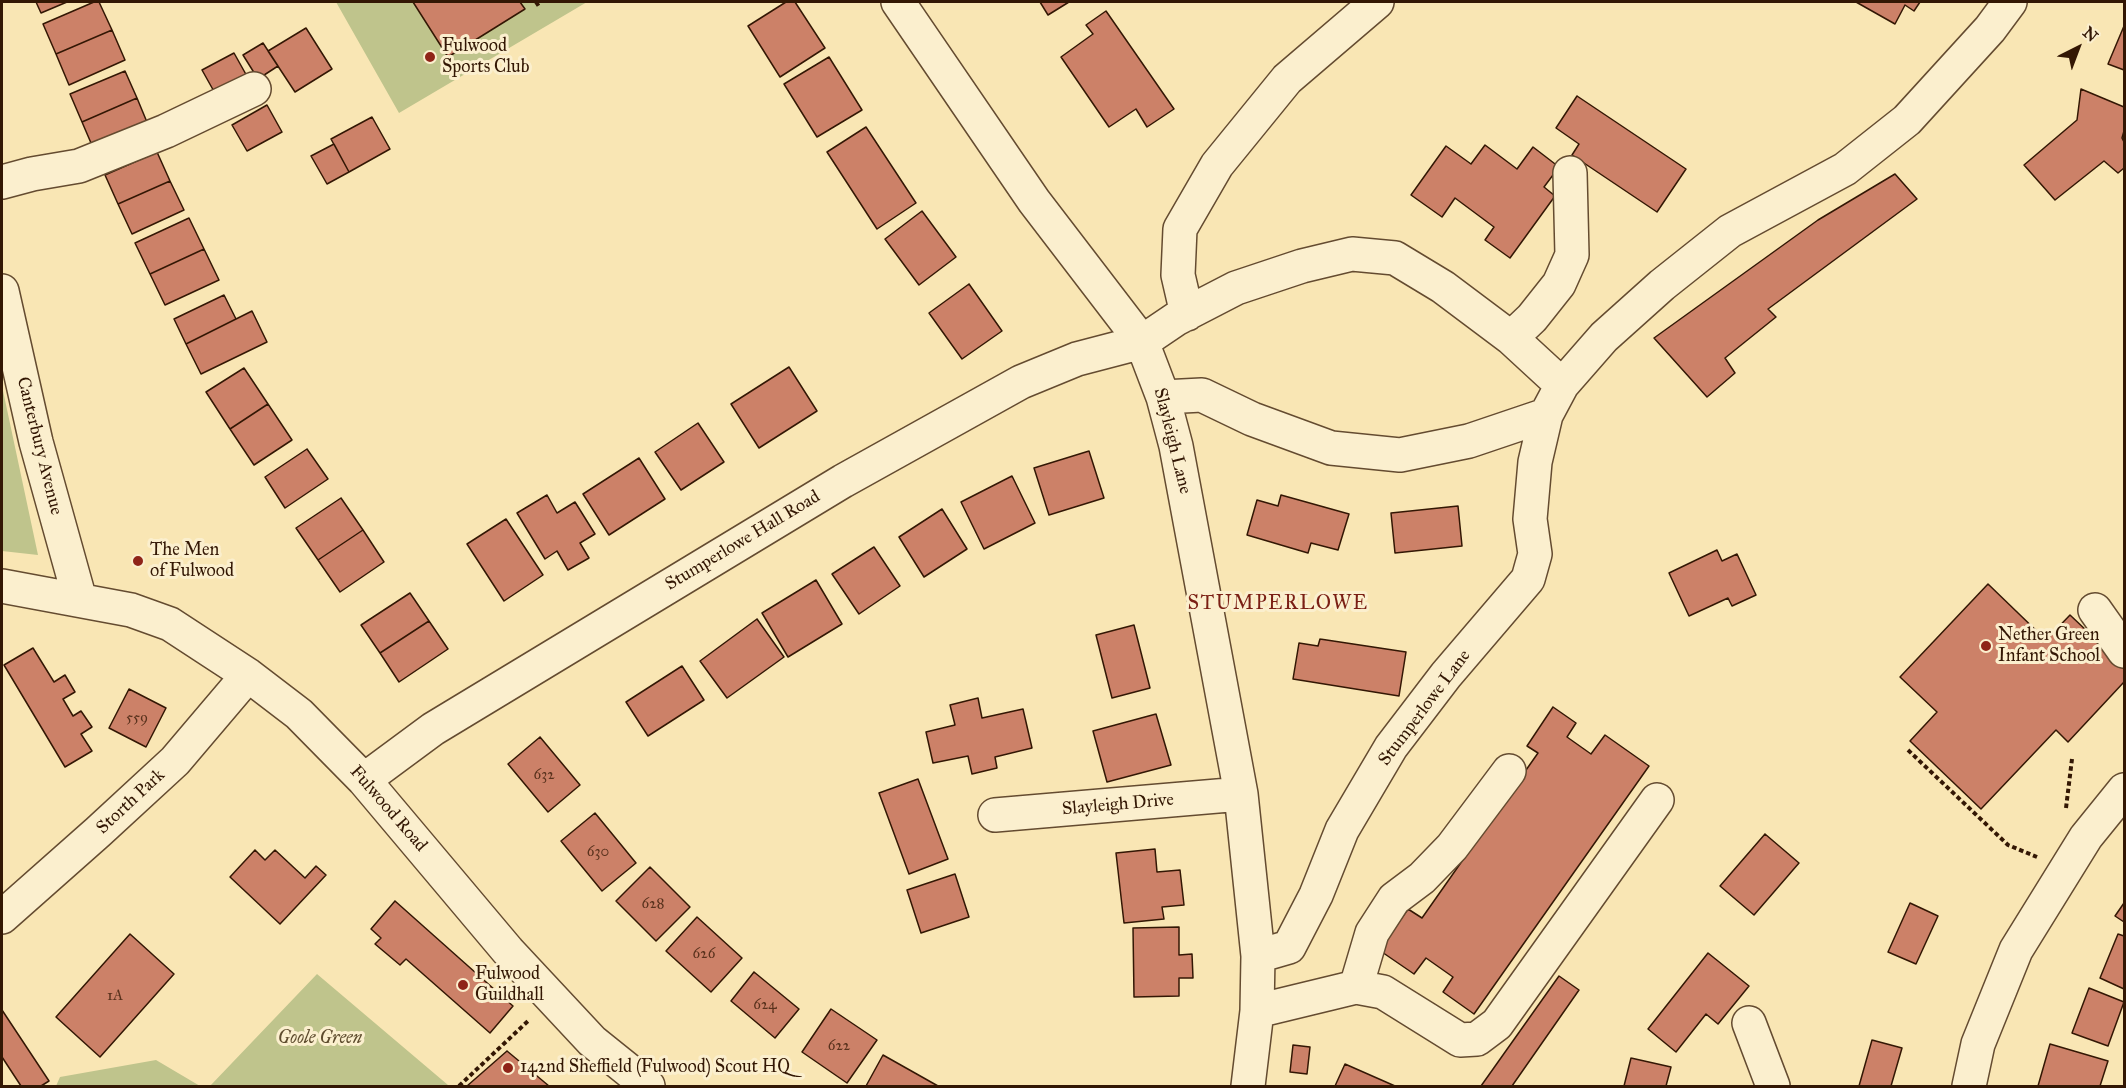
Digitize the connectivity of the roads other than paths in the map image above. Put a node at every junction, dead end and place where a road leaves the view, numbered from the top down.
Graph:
1 (898, 2) edge
2 (1377, 2) edge
3 (2010, 2) edge
4 (254, 89) dead end
5 (1570, 172) dead end
6 (2, 182) edge
7 (2, 291) edge
8 (1187, 314) junction
9 (1511, 338) junction
10 (1142, 342) junction
11 (1562, 385) junction
12 (1163, 397) junction
13 (1546, 415) junction
14 (2, 586) edge
15 (80, 600) junction
16 (2095, 610) dead end
17 (2124, 651) edge
18 (248, 675) junction
19 (1509, 771) dead end
20 (364, 780) junction
21 (2124, 790) edge
22 (1241, 794) junction
23 (1657, 800) dead end
24 (995, 815) dead end
25 (2, 917) edge
26 (1258, 956) junction
27 (1356, 987) junction
28 (1257, 1011) junction
29 (1749, 1023) dead end
30 (634, 1082) edge
31 (1248, 1086) edge
32 (1773, 1086) edge
33 (1970, 1086) edge

1 - 10 street, Slayleigh Lane
2 - 8 street
3 - 11 street
4 - 6 street
5 - 9 street
7 - 15 street, Canterbury Avenue
8 - 9 street, Stumperlowe Hall Road
8 - 10 street, Stumperlowe Hall Road
9 - 11 street, Stumperlowe Hall Road
10 - 12 street, Slayleigh Lane
10 - 20 street, Stumperlowe Hall Road
11 - 13 street
12 - 13 street
12 - 22 street, Slayleigh Lane
13 - 26 street, Stumperlowe Lane
14 - 15 street, Fulwood Road
15 - 18 street, Fulwood Road
16 - 17 street
18 - 20 street, Fulwood Road
18 - 25 street, Storth Park
19 - 27 street
20 - 30 street, Fulwood Road
21 - 33 street
22 - 24 street, Slayleigh Drive
22 - 26 street, Slayleigh Lane
23 - 27 street
26 - 28 street
27 - 28 street
28 - 31 street
29 - 32 street

